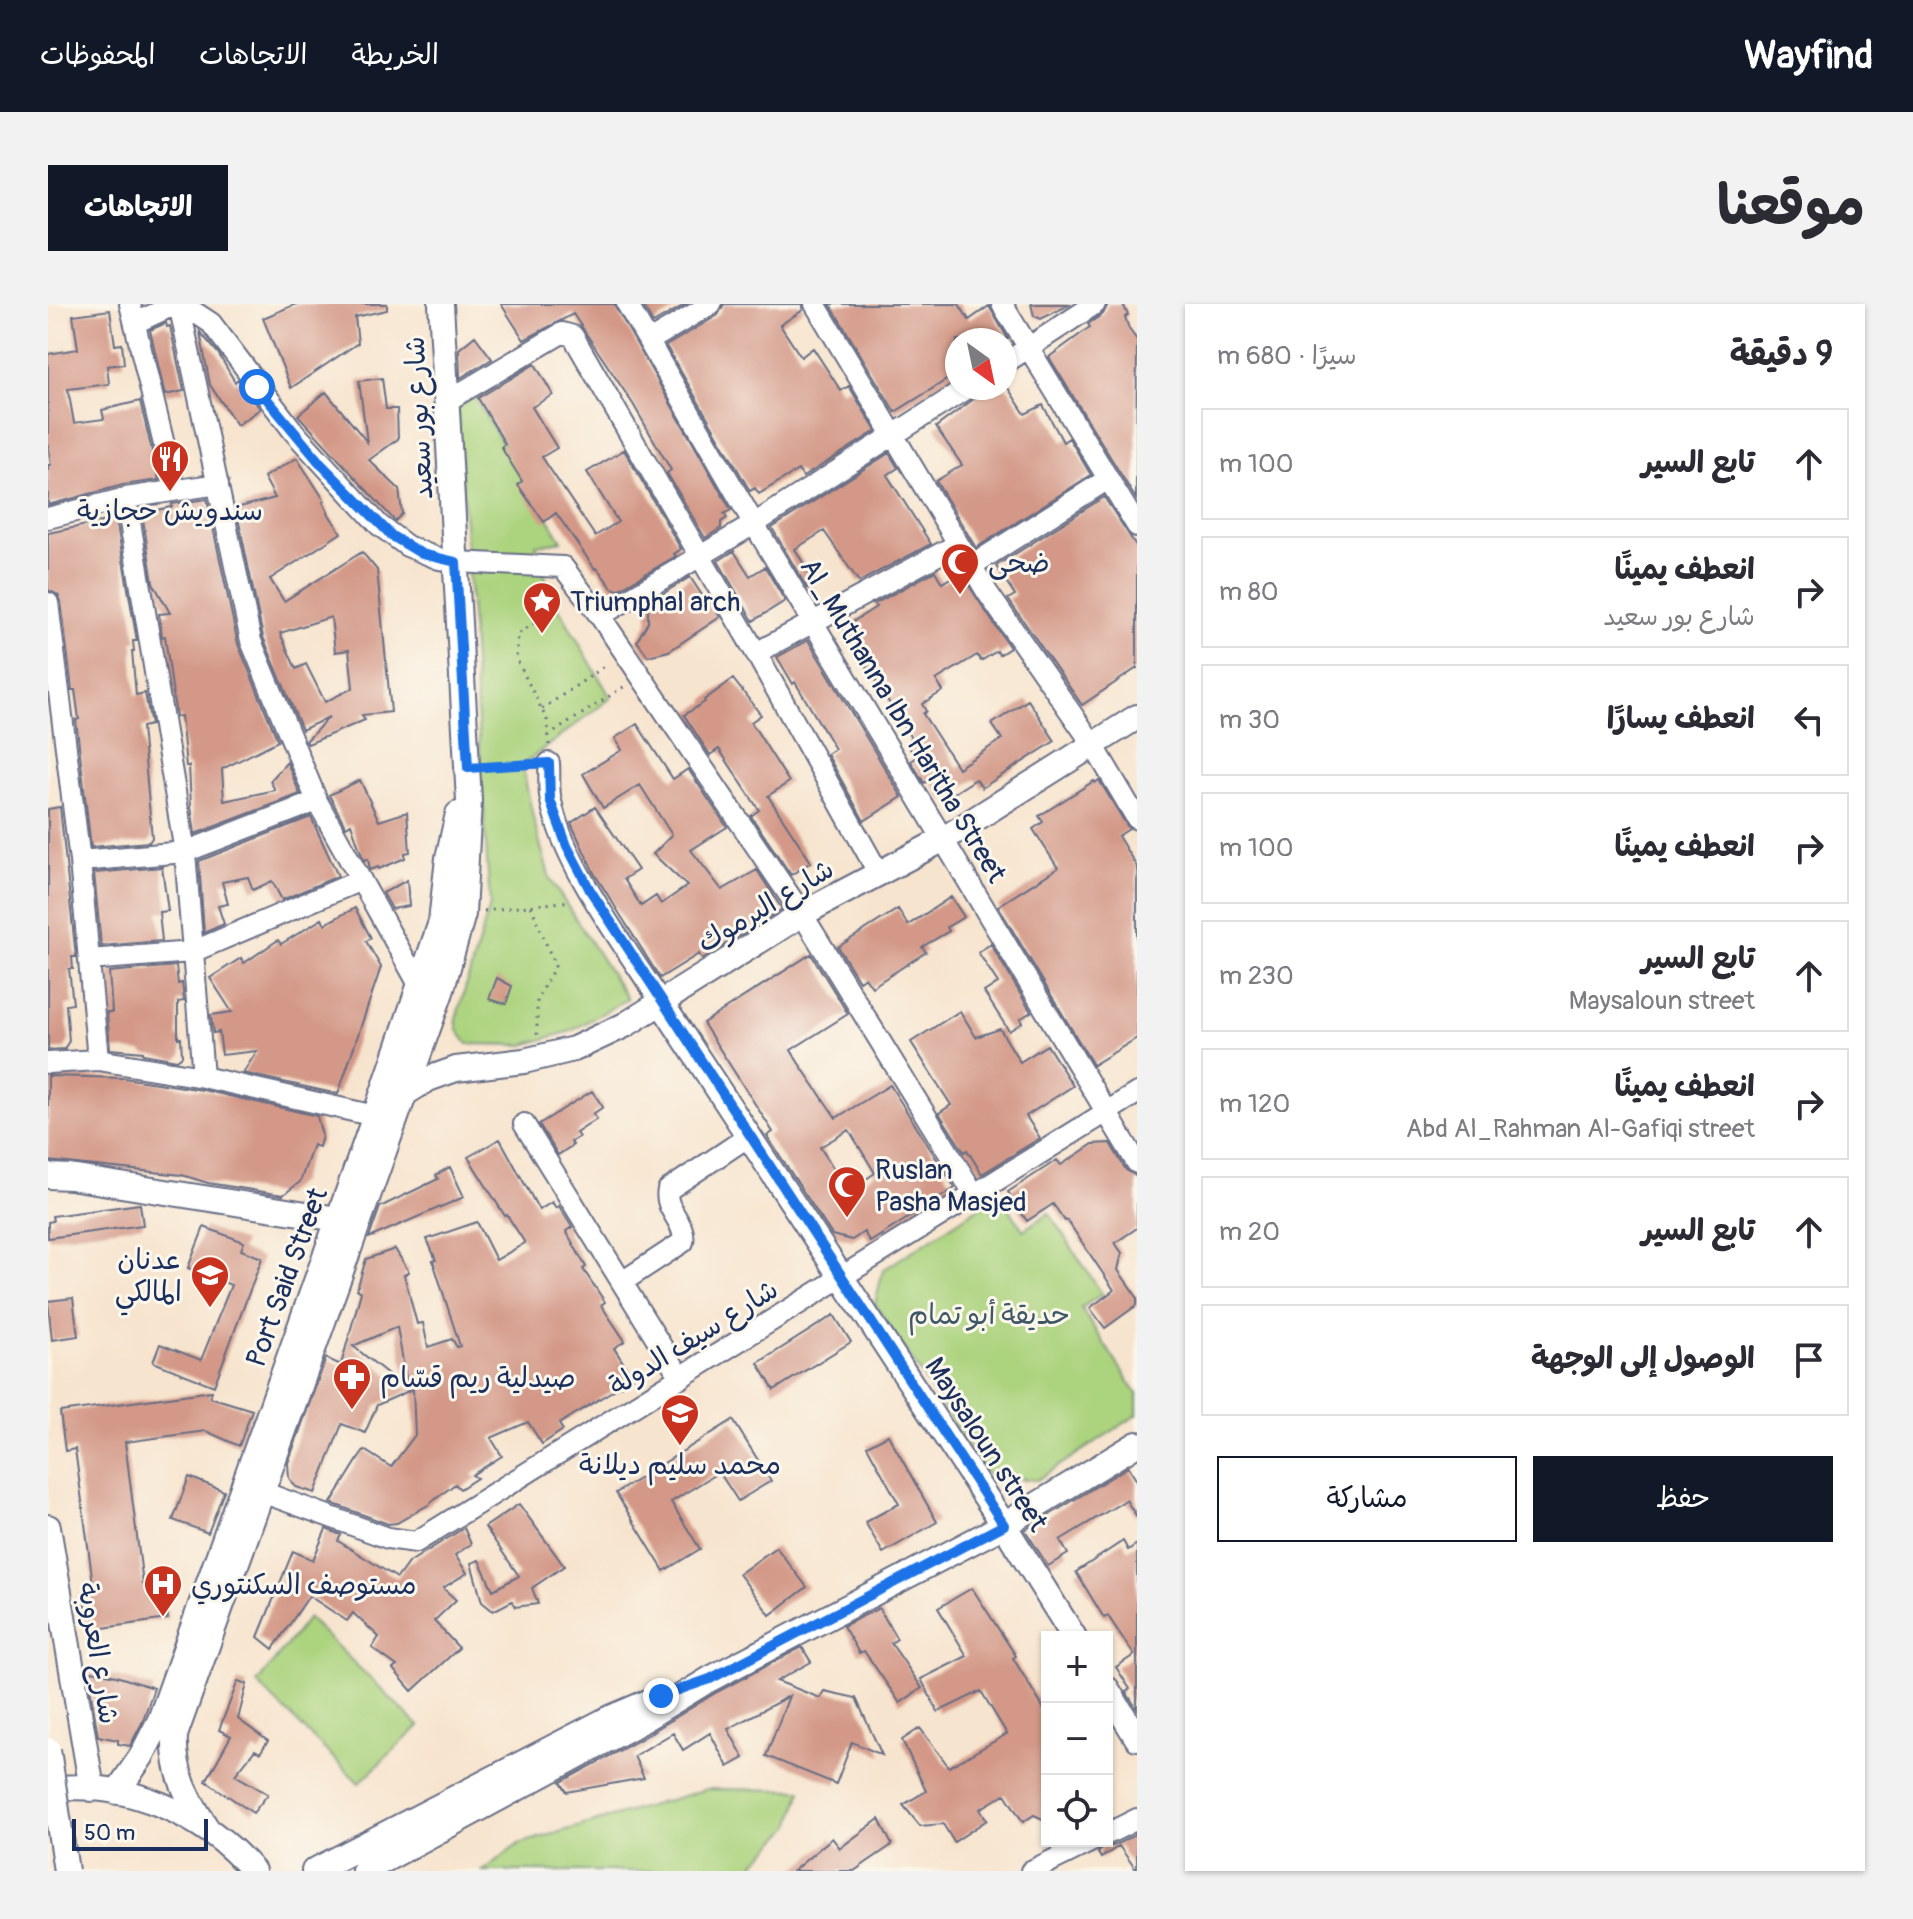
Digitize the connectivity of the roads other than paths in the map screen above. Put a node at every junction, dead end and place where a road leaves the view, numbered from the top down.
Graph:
1 (179, 304) edge
2 (441, 304) edge
3 (627, 304) edge
4 (711, 304) edge
5 (815, 304) edge
6 (1002, 304) edge
7 (1095, 304) edge
8 (132, 314) edge
9 (649, 341) junction
10 (1027, 349) junction
11 (1017, 355) edge
12 (949, 400) edge
13 (447, 401) junction
14 (894, 436) junction
15 (1108, 479) junction
16 (218, 484) junction
17 (175, 490) junction
18 (126, 498) junction
19 (48, 518) edge
20 (754, 524) junction
21 (1137, 526) edge
22 (958, 544) junction
23 (700, 555) junction
24 (456, 562) junction
25 (971, 566) junction
26 (48, 603) edge
27 (600, 616) junction
28 (813, 622) junction
29 (756, 653) junction
30 (1137, 717) edge
31 (1092, 743) junction
32 (549, 763) road end
33 (468, 768) junction
34 (317, 801) junction
35 (1137, 819) edge
36 (942, 840) junction
37 (185, 852) junction
38 (80, 861) junction
39 (879, 874) junction
40 (361, 880) junction
41 (802, 914) junction
42 (192, 952) junction
43 (89, 960) junction
44 (418, 983) junction
45 (662, 1004) junction
46 (98, 1060) junction
47 (48, 1063) edge
48 (203, 1077) junction
49 (1137, 1093) edge
50 (404, 1094) junction
51 (1105, 1113) junction
52 (375, 1116) junction
53 (524, 1124) dead end
54 (749, 1136) junction
55 (1137, 1163) edge
56 (48, 1176) edge
57 (974, 1194) junction
58 (338, 1219) junction
59 (842, 1277) junction
60 (622, 1282) junction
61 (681, 1378) junction
62 (1137, 1444) edge
63 (262, 1492) junction
64 (1004, 1525) junction
65 (48, 1527) edge
66 (1070, 1631) edge
67 (710, 1679) junction
68 (1113, 1699) edge
69 (1137, 1738) edge
70 (48, 1750) edge
71 (48, 1789) edge
72 (92, 1789) junction
73 (117, 1792) junction
74 (1137, 1819) edge
75 (208, 1830) junction
76 (1113, 1831) edge
77 (1080, 1847) edge
78 (66, 1871) edge
79 (253, 1871) edge
80 (314, 1871) edge
81 (364, 1871) edge
82 (1031, 1871) edge

1 - 8 street
1 - 16 street
1 - 24 street
2 - 13 main road, شارع بور سعيد
3 - 9 street, Al_Muthanna Ibn Haritha Street
4 - 9 street
5 - 14 street
6 - 10 street
7 - 10 street
8 - 17 street
9 - 20 street, Al_Muthanna Ibn Haritha Street
10 - 11 street
10 - 15 street
12 - 14 street
13 - 23 street
13 - 24 main road, شارع بور سعيد
14 - 20 street
14 - 22 street
15 - 21 street
15 - 25 street
16 - 17 street
16 - 34 street
17 - 18 street
18 - 19 street
18 - 37 street
20 - 23 street
20 - 28 street, Al_Muthanna Ibn Haritha Street
22 - 25 street
22 - 28 street
23 - 27 street
23 - 29 street
24 - 27 street
24 - 33 main road, شارع بور سعيد
25 - 31 street
26 - 38 street
27 - 41 street
28 - 29 street
28 - 36 street, Al_Muthanna Ibn Haritha Street
29 - 39 street
30 - 31 main road, شارع اليرموك
31 - 35 street
31 - 36 main road, شارع اليرموك
32 - 45 street
33 - 44 main road, Port Said Street
33 - 50 main road
34 - 37 street
34 - 40 street
36 - 39 main road, شارع اليرموك
36 - 51 street, Al_Muthanna Ibn Haritha Street
37 - 38 street
37 - 42 street
38 - 43 street
39 - 41 main road, شارع اليرموك
40 - 42 street
40 - 44 street
41 - 45 main road, شارع اليرموك
41 - 57 street
42 - 43 street
42 - 48 street
43 - 46 street
44 - 52 main road, Port Said Street
45 - 50 main road, شارع اليرموك
45 - 54 main road, Maysaloun street
46 - 47 street
46 - 48 street
48 - 52 street
49 - 51 street, شارع سيف الدولة
50 - 63 main road
51 - 55 street, Al_Muthanna Ibn Haritha Street
51 - 57 street, شارع سيف الدولة
52 - 58 main road, Port Said Street
53 - 60 street
54 - 59 main road, Maysaloun street
54 - 60 street
56 - 58 main road
57 - 59 street, شارع سيف الدولة
58 - 73 main road, Port Said Street
59 - 61 street, شارع سيف الدولة
59 - 64 main road, Maysaloun street
60 - 61 street
61 - 63 street, شارع سيف الدولة
62 - 64 main road
63 - 75 main road
64 - 66 main road, Maysaloun street
64 - 67 main road
65 - 72 main road, شارع العروبة
67 - 80 main road
67 - 81 main road
68 - 69 main road
70 - 78 main road, bridge
71 - 72 main road
72 - 73 main road
73 - 75 main road
74 - 76 street
75 - 79 main road
77 - 82 street

